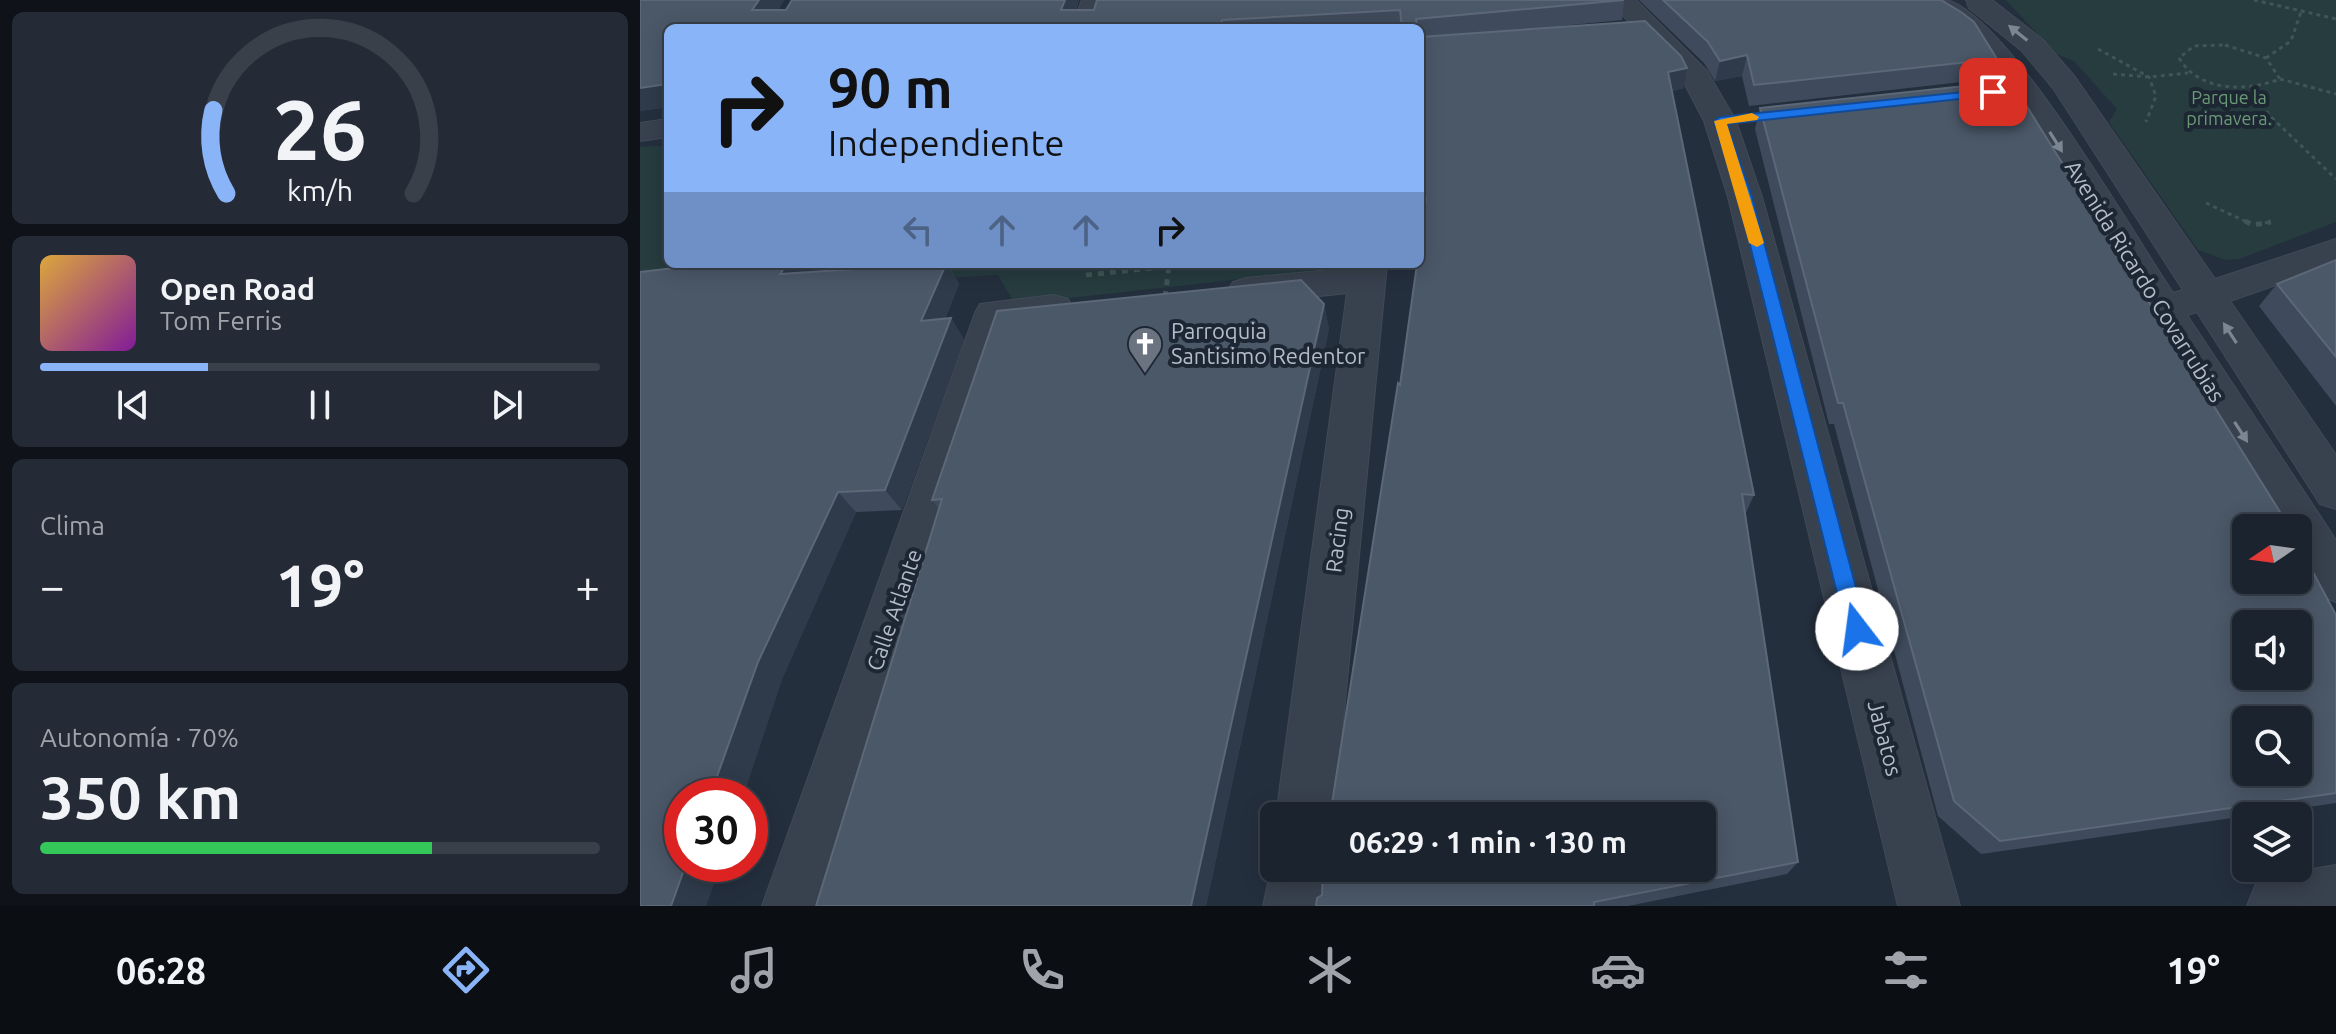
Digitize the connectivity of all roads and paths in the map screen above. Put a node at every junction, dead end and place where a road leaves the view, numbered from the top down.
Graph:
1 (1095, 0) edge
2 (1933, 0) edge
3 (1975, 0) edge
4 (2254, 0) edge
5 (2301, 12) junction
6 (2336, 19) edge
7 (1631, 20) edge
8 (1086, 24) edge
9 (2266, 58) junction
10 (2188, 73) junction
11 (2280, 79) junction
12 (2034, 83) junction
13 (2255, 90) junction
14 (2336, 94) edge
15 (664, 129) edge
16 (640, 132) edge
17 (2336, 179) edge
18 (2336, 251) edge
19 (1187, 268) edge
20 (1368, 272) edge
21 (1167, 282) junction
22 (1080, 290) joint
23 (2206, 296) junction
24 (2162, 309) junction
25 (2336, 491) edge
26 (2336, 581) edge
27 (1307, 802) edge
28 (1297, 882) edge
29 (2336, 896) edge
30 (793, 906) edge
31 (1294, 906) edge
32 (1929, 906) edge
33 (2278, 906) edge

1 - 8 street
2 - 12 street, Avenida Ricardo Covarrubias
12 -> 3 street, Avenida Ricardo Covarrubias
4 - 5 path
5 - 6 path
5 - 9 path
7 - 32 street, Jabatos
9 - 10 path
9 - 11 path
10 - 12 path
10 - 13 path
11 - 13 path
11 - 14 path
12 - 23 street, Avenida Ricardo Covarrubias
12 -> 24 street, Avenida Ricardo Covarrubias
13 - 17 path
15 - 16 street
18 - 23 street
19 - 21 path
20 - 21 street
20 - 27 street, Racing
21 - 22 path
22 - 30 street, Calle Atlante
23 - 24 street
25 -> 23 street, Avenida Ricardo Covarrubias
24 -> 26 street, Avenida Ricardo Covarrubias
28 - 31 street
29 - 33 street

